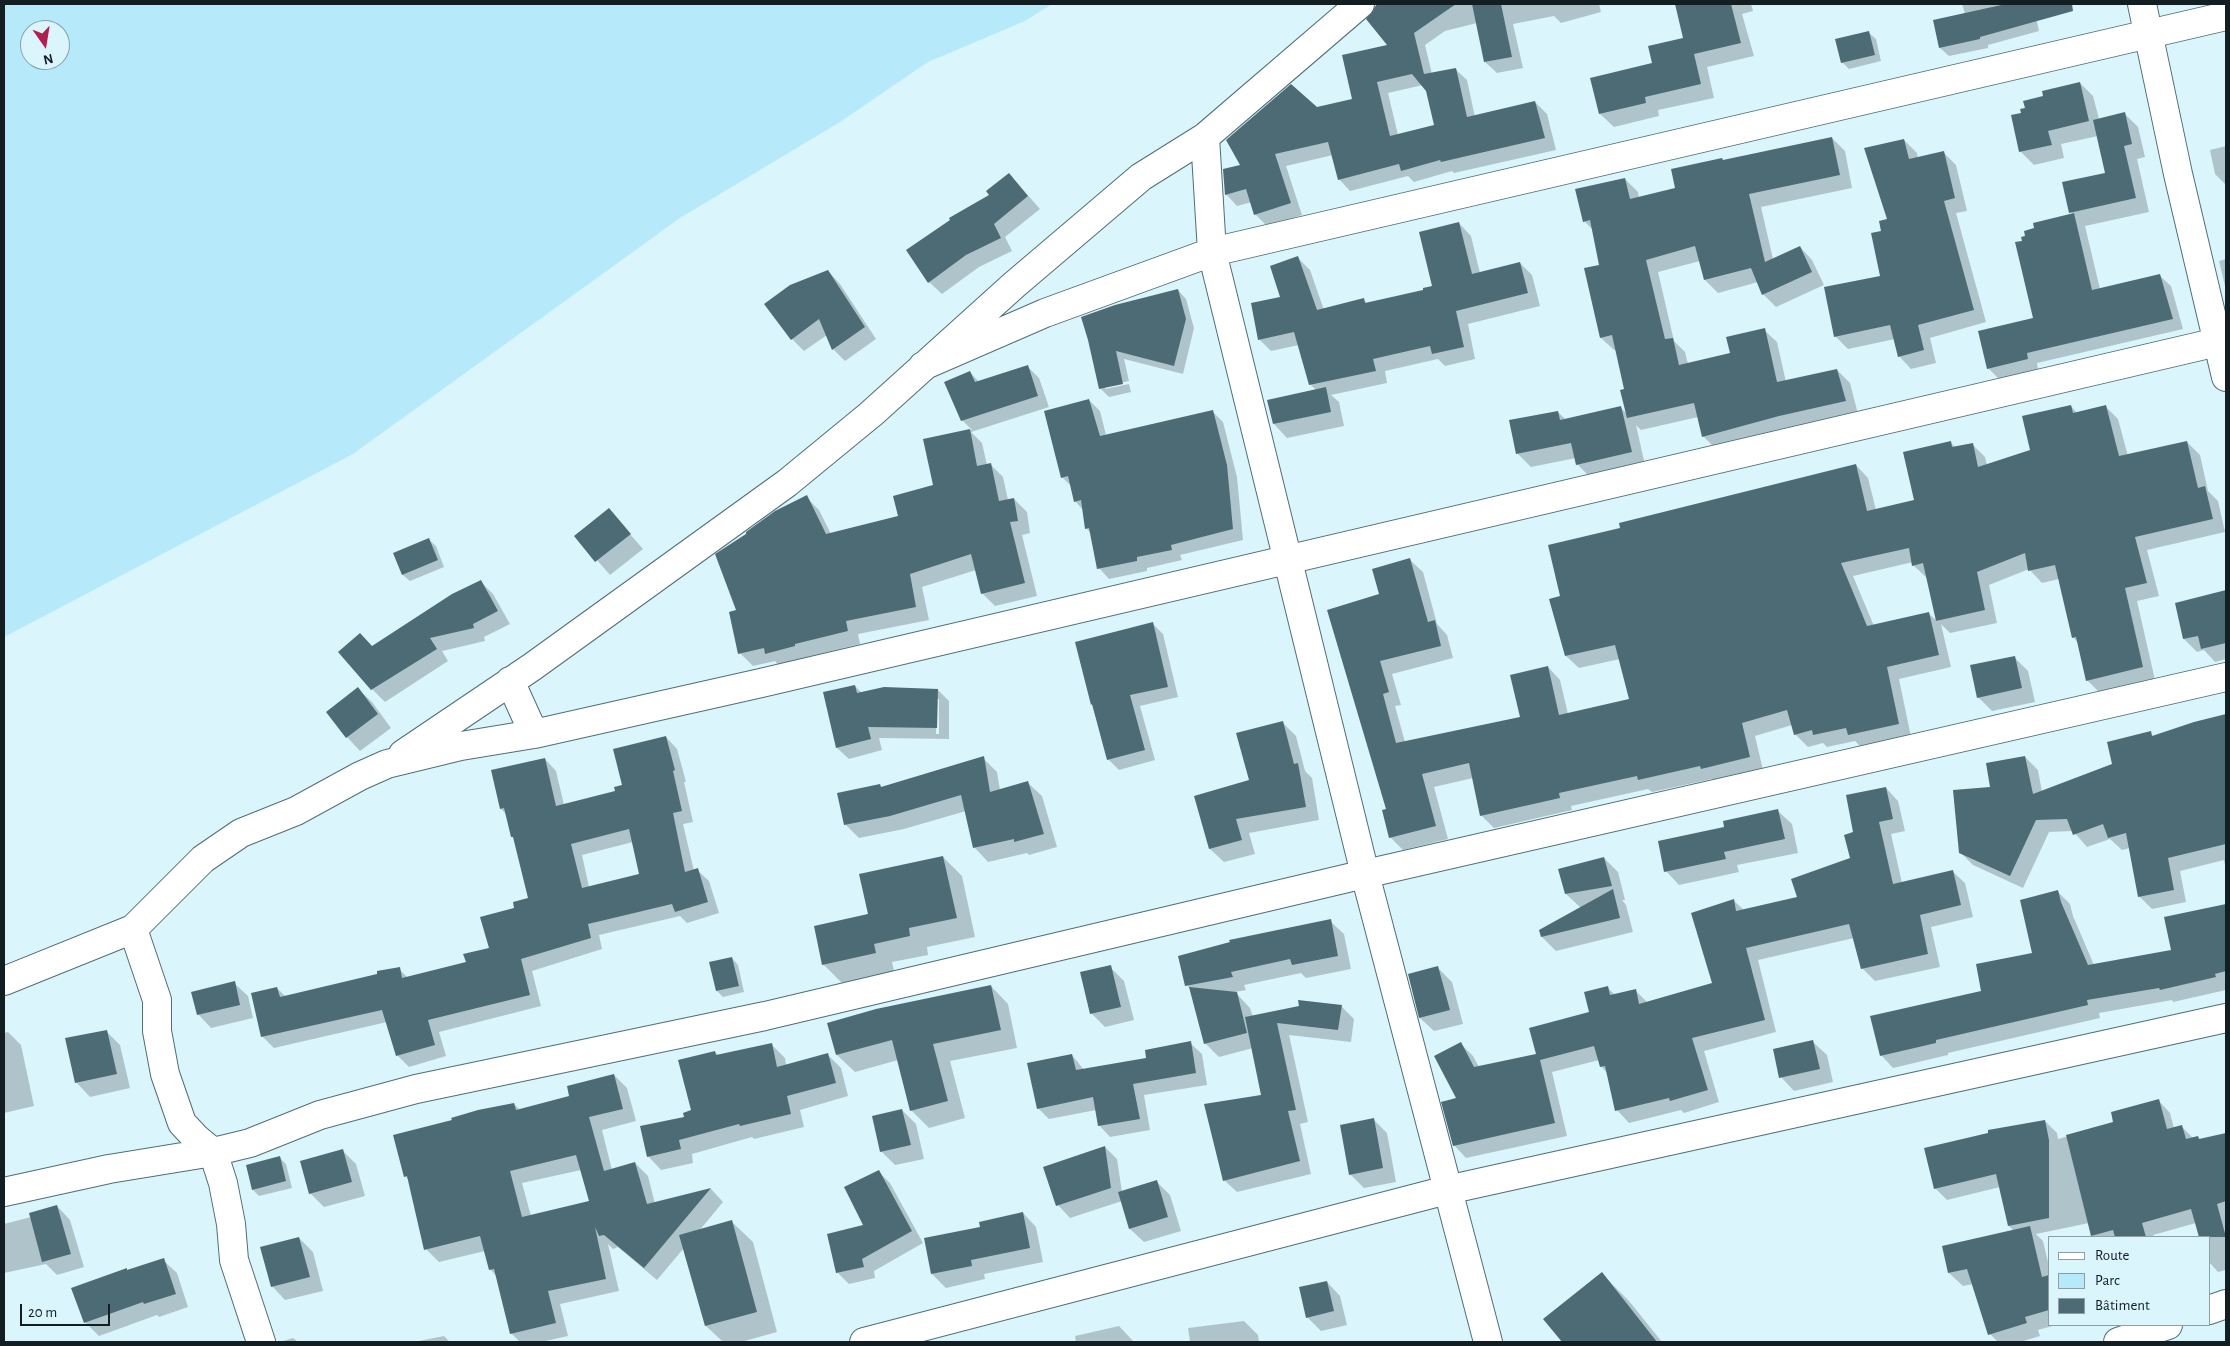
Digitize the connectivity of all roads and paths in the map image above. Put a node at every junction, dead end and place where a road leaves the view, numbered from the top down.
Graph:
1 (1360, 4) edge
2 (2142, 4) edge
3 (2226, 16) edge
4 (2148, 33) junction
5 (1205, 137) junction
6 (1212, 252) junction
7 (2222, 341) edge
8 (923, 366) junction
9 (2226, 376) edge
10 (1288, 559) junction
11 (2226, 677) edge
12 (510, 681) junction
13 (534, 734) junction
14 (387, 764) junction
15 (1365, 874) junction
16 (133, 929) junction
17 (4, 981) edge
18 (2226, 1018) edge
19 (213, 1152) junction
20 (1447, 1190) junction
21 (4, 1192) edge
22 (2226, 1304) edge
23 (2210, 1310) edge
24 (2165, 1326) edge
25 (261, 1342) edge
26 (864, 1342) edge
27 (1488, 1342) edge
28 (2118, 1342) edge

1 - 5 street
2 - 4 street
3 - 4 street
4 - 6 street
4 - 7 street
5 - 6 street
5 - 8 street
6 - 8 street
6 - 10 street
7 - 9 street
7 - 10 street
8 - 12 street
10 - 13 street
10 - 15 street
11 - 15 street
12 - 13 street
12 - 14 street
13 - 14 street
14 - 16 street
15 - 19 street
15 - 20 street
16 - 17 street
16 - 19 street
18 - 20 street
19 - 21 street
19 - 25 street
20 - 26 street
20 - 27 street
22 - 23 street
24 - 28 street

